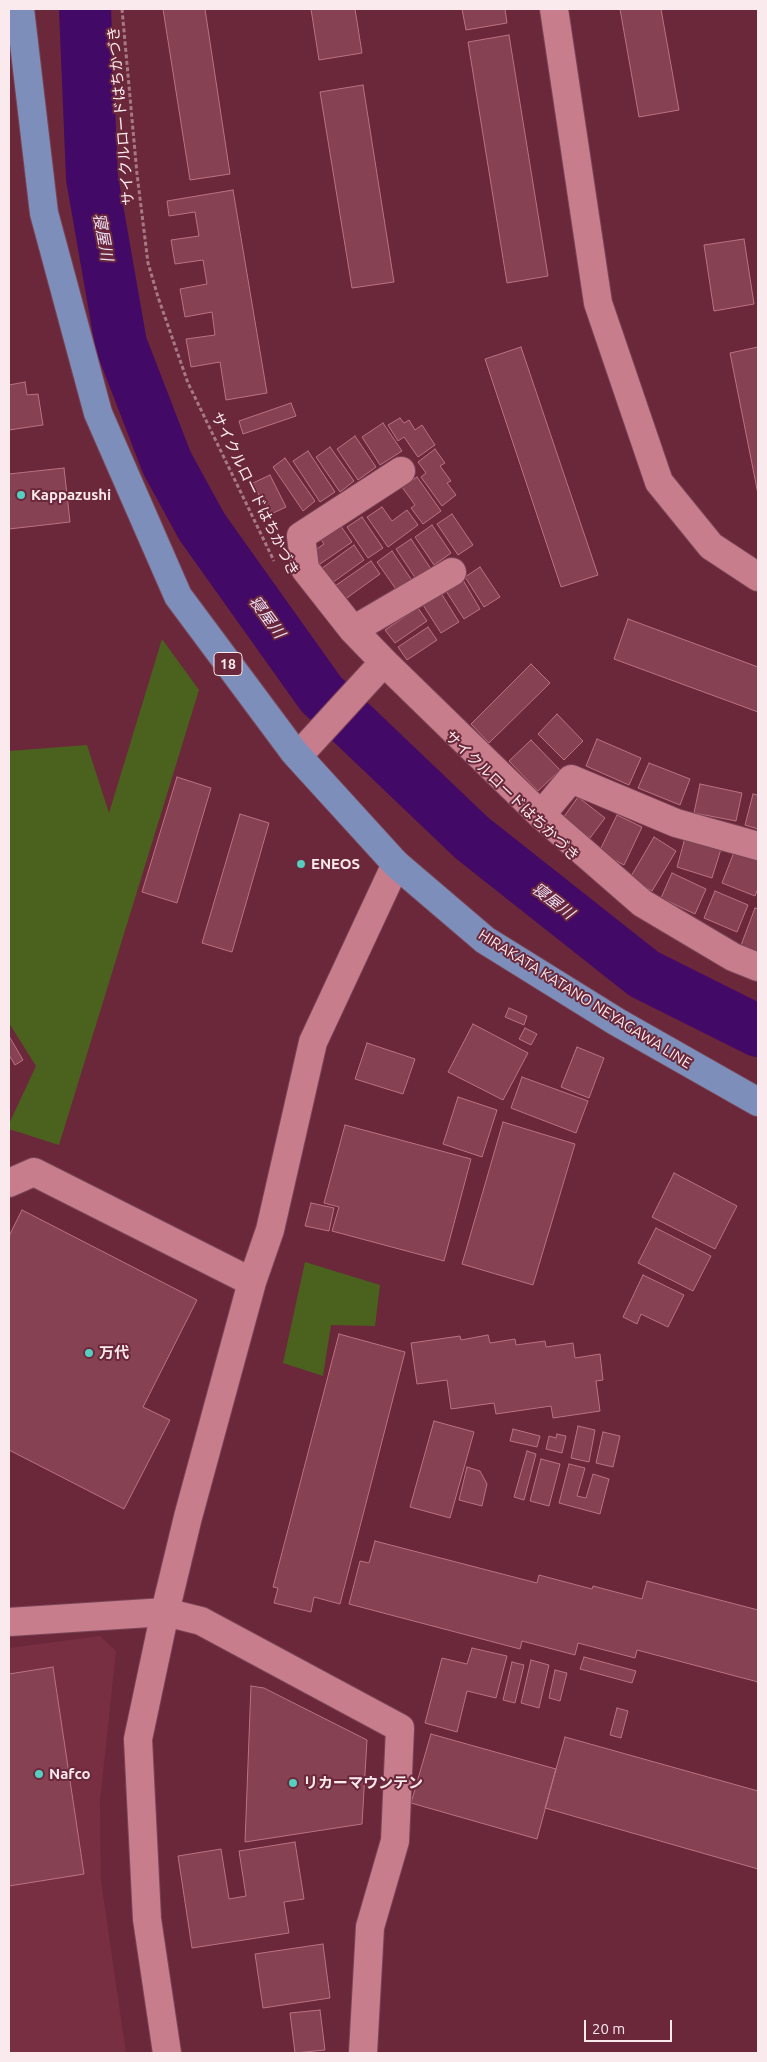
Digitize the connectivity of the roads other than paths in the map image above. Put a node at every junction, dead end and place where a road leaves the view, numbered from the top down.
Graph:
1 (20, 9) edge
2 (554, 9) edge
3 (401, 471) dead end
4 (452, 572) dead end
5 (758, 577) edge
6 (354, 630) junction
7 (384, 662) junction
8 (298, 756) junction
9 (541, 814) junction
10 (758, 846) edge
11 (396, 864) junction
12 (758, 967) edge
13 (758, 1102) edge
14 (9, 1183) edge
15 (252, 1282) junction
16 (165, 1612) junction
17 (9, 1622) edge
18 (167, 2053) edge
19 (363, 2053) edge

1 - 8 main road, HIRAKATA KATANO NEYAGAWA LINE / 18
2 - 5 street
3 - 6 street
4 - 6 street
6 - 7 street
7 - 8 street
7 - 9 street
8 - 11 main road, HIRAKATA KATANO NEYAGAWA LINE / 18
9 - 10 street
9 - 12 street
11 - 13 main road, HIRAKATA KATANO NEYAGAWA LINE / 18
11 - 15 street
14 - 15 street
15 - 16 street
16 - 17 street
16 - 18 street
16 - 19 street

